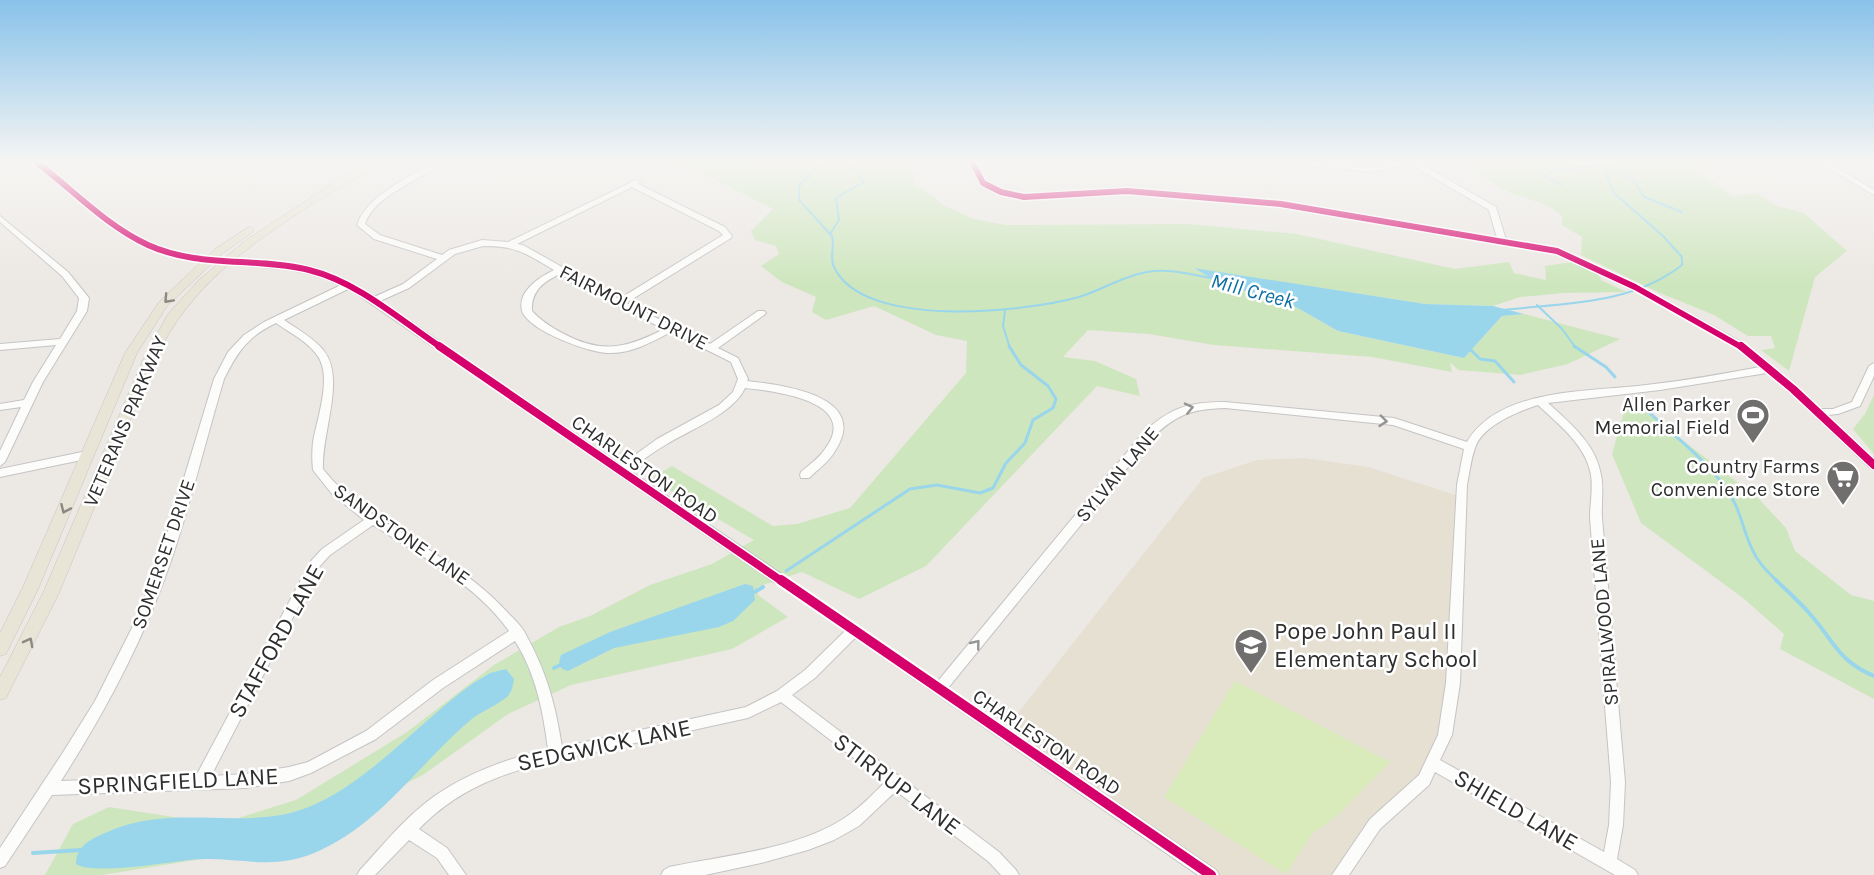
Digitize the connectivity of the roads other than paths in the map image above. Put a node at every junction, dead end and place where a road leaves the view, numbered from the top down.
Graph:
1 (88, 202) edge
2 (293, 202) edge
3 (309, 202) edge
4 (378, 202) edge
5 (596, 202) edge
6 (672, 202) edge
7 (1255, 202) edge
8 (1481, 202) edge
9 (0, 218) edge
10 (1502, 240) junction
11 (510, 244) junction
12 (442, 258) junction
13 (218, 260) junction
14 (560, 270) junction
15 (349, 285) junction
16 (373, 302) junction
17 (619, 303) junction
18 (761, 313) dead end
19 (277, 319) junction
20 (670, 329) junction
21 (61, 342) junction
22 (0, 347) edge
23 (712, 347) junction
24 (1874, 366) edge
25 (1770, 369) junction
26 (742, 384) junction
27 (1540, 401) junction
28 (27, 403) junction
29 (0, 407) edge
30 (1818, 412) junction
31 (1471, 447) junction
32 (87, 455) junction
33 (0, 462) edge
34 (1874, 465) edge
35 (621, 471) junction
36 (0, 472) edge
37 (805, 475) dead end
38 (374, 519) junction
39 (518, 632) junction
40 (854, 632) junction
41 (0, 649) edge
42 (939, 689) junction
43 (0, 693) edge
44 (782, 694) junction
45 (556, 754) junction
46 (1433, 763) junction
47 (200, 782) junction
48 (895, 782) junction
49 (48, 788) junction
50 (408, 830) junction
51 (0, 861) edge
52 (1609, 863) junction
53 (364, 875) edge
54 (458, 875) edge
55 (669, 875) edge
56 (1011, 875) edge
57 (1211, 875) edge
58 (1340, 875) edge
59 (1630, 875) edge

1 - 13 street, CHARLESTON ROAD
2 - 13 main road, VETERANS PARKWAY
3 - 13 main road, VETERANS PARKWAY
4 - 12 street
5 - 11 street
6 - 17 street
7 - 10 street
8 - 10 street
9 - 21 street
10 - 25 street
11 - 12 street, FAIRMOUNT DRIVE
11 - 14 street, FAIRMOUNT DRIVE
12 - 16 street, FAIRMOUNT DRIVE
13 - 15 street, CHARLESTON ROAD
13 -> 32 main road, VETERANS PARKWAY
43 -> 13 main road, VETERANS PARKWAY
14 - 17 street, FAIRMOUNT DRIVE
14 - 20 street
15 - 16 street, CHARLESTON ROAD
15 - 19 street, SOMERSET DRIVE
16 - 35 street, CHARLESTON ROAD
17 - 20 street, FAIRMOUNT DRIVE
18 - 23 street
19 - 38 street, SANDSTONE LANE
19 - 49 street, SOMERSET DRIVE
20 - 23 street, FAIRMOUNT DRIVE
21 - 22 street
21 - 28 street
23 - 26 street, FAIRMOUNT DRIVE
24 - 30 street
25 - 27 street
25 - 30 street
26 - 35 street
26 - 37 street
27 - 31 street
27 - 52 street, SPIRALWOOD LANE
28 - 29 street
28 - 33 street
30 - 34 street
42 -> 31 street, SYLVAN LANE
31 - 46 street
32 - 36 street
32 -> 41 main road, VETERANS PARKWAY
35 - 40 street, CHARLESTON ROAD
38 - 39 street, SANDSTONE LANE
38 - 47 street, STAFFORD LANE
39 - 45 street, SANDSTONE LANE
39 - 47 street, SPRINGFIELD LANE
40 - 42 street, CHARLESTON ROAD
40 - 44 street, SEDGWICK LANE
42 - 57 street, CHARLESTON ROAD
44 - 45 street, SEDGWICK LANE
44 - 48 street, STIRRUP LANE
45 - 50 street, SEDGWICK LANE
46 - 52 street, SHIELD LANE
46 - 58 street
47 - 49 street, SPRINGFIELD LANE
48 - 55 street
48 - 56 street, STIRRUP LANE
49 - 51 street, SOMERSET DRIVE
50 - 53 street, SEDGWICK LANE
50 - 54 street
52 - 59 street, SHIELD LANE

